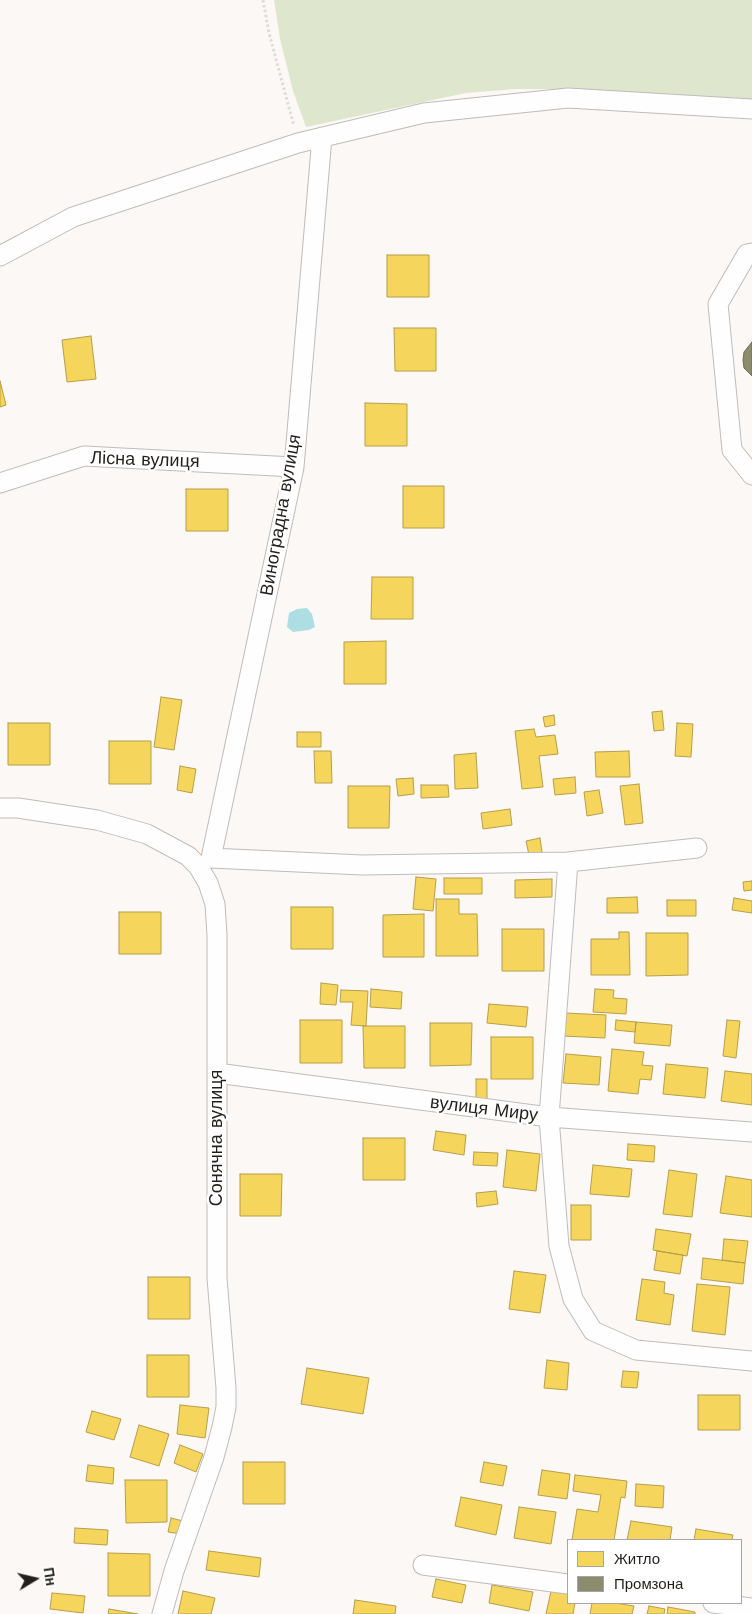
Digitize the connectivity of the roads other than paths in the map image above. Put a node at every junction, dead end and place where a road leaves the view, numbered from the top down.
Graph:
1 (752, 109) edge
2 (322, 137) junction
3 (752, 253) edge
4 (0, 256) edge
5 (294, 467) junction
6 (752, 475) edge
7 (0, 483) edge
8 (0, 808) edge
9 (697, 848) dead end
10 (204, 862) junction
11 (568, 862) junction
12 (217, 1073) junction
13 (549, 1117) junction
14 (752, 1132) edge
15 (752, 1362) edge
16 (423, 1565) dead end
17 (567, 1584) edge
18 (721, 1604) edge
19 (752, 1608) edge
20 (162, 1614) edge

1 - 2 street
2 - 4 street
2 - 5 street, Виноградна вулиця
3 - 6 street
5 - 7 street, Лісна вулиця
5 - 10 street, Виноградна вулиця
8 - 10 street, Сонячна вулиця
9 - 11 street
10 - 11 street
10 - 12 street, Сонячна вулиця
11 - 13 street
12 - 13 street, вулиця Миру
12 - 20 street, Сонячна вулиця
13 - 14 street, вулиця Миру
13 - 15 street
16 - 17 street
18 - 19 street

